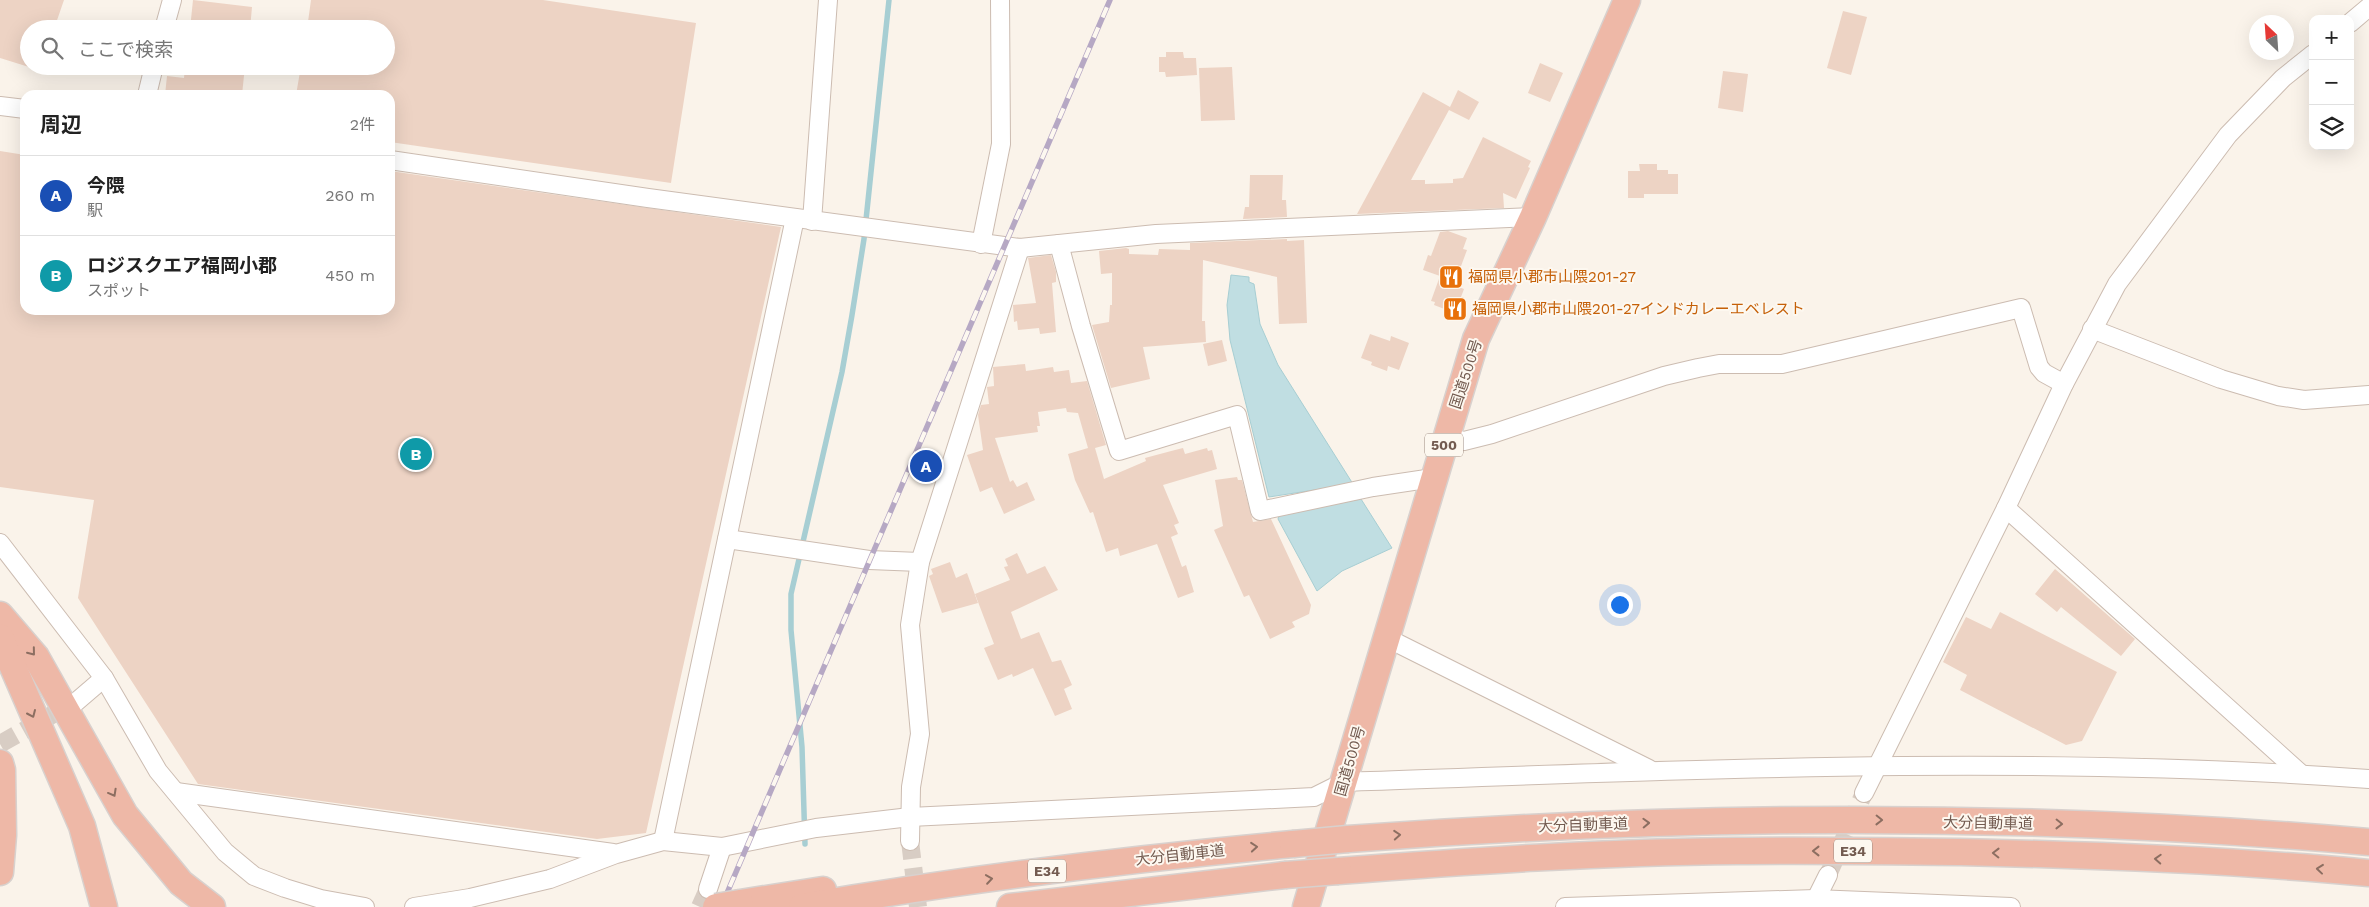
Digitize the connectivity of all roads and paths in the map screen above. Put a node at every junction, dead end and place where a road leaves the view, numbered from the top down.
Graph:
1 (172, 0) edge
2 (828, 0) edge
3 (1000, 0) edge
4 (1627, 0) edge
5 (2369, 8) edge
6 (166, 20) edge
7 (2354, 20) edge
8 (2309, 57) edge
9 (152, 75) edge
10 (148, 90) edge
11 (0, 106) edge
12 (20, 108) edge
13 (395, 161) edge
14 (1534, 217) junction
15 (794, 218) junction
16 (812, 221) junction
17 (981, 244) junction
18 (1059, 244) junction
19 (1020, 248) junction
20 (2092, 329) junction
21 (2064, 384) junction
22 (2369, 395) edge
23 (1446, 438) junction
24 (1433, 478) junction
25 (2006, 508) junction
26 (727, 539) junction
27 (0, 543) edge
28 (920, 562) junction
29 (0, 615) edge
30 (0, 636) edge
31 (1387, 638) junction
32 (104, 678) junction
33 (0, 686) edge
34 (76, 702) tunnel mouth
35 (0, 763) edge
36 (1878, 766) junction
37 (1652, 771) junction
38 (2300, 774) junction
39 (2369, 778) edge
40 (1344, 782) junction
41 (176, 792) junction
42 (1864, 793) tunnel mouth
43 (910, 817) junction
44 (663, 841) junction
45 (910, 841) tunnel mouth
46 (2369, 842) edge
47 (722, 847) junction
48 (616, 854) junction
49 (0, 872) edge
50 (2369, 874) edge
51 (1828, 875) tunnel mouth
52 (957, 883) junction
53 (1205, 884) junction
54 (721, 900) edge
55 (1813, 903) edge
56 (87, 907) edge
57 (104, 907) edge
58 (212, 907) edge
59 (365, 907) edge
60 (414, 907) edge
61 (802, 907) edge
62 (1010, 907) edge
63 (1072, 907) edge
64 (1306, 907) edge
65 (1565, 907) edge
66 (2011, 907) edge

1 - 6 street
2 - 16 street
3 - 17 street
4 - 14 highway, 国道500号 / 500
5 - 7 street
8 - 20 street
9 - 10 street
11 - 12 street
13 - 15 street
14 - 18 street
14 - 23 highway, 国道500号 / 500
15 - 16 street
15 - 26 street
16 - 17 street
17 - 19 street
18 - 19 street
18 - 24 street
19 - 28 street
20 - 21 street
20 - 22 street
21 - 23 street
21 - 25 street
23 - 24 highway, 国道500号 / 500
24 - 31 highway, 国道500号 / 500
25 - 36 street
25 - 38 street
26 - 28 street
26 - 44 street
27 - 32 street
28 - 43 street
29 -> 58 highway
30 -> 57 highway
31 - 37 street
31 - 40 highway, 国道500号 / 500
32 - 34 street
32 - 41 street
33 - 56 highway
35 - 49 highway
36 - 37 street
36 - 38 street
36 - 42 street
37 - 40 street
38 - 39 street
40 - 43 street
40 - 64 highway, 国道500号 / 500
41 - 48 street
41 - 59 street
43 - 45 street
43 - 47 street
44 - 47 street
44 - 48 street
52 -> 46 highway, 大分自動車道 / E34, bridge
47 - 54 street
48 - 60 street
50 -> 53 highway, 大分自動車道 / E34, bridge
51 - 55 street
52 - 54 highway
52 - 61 highway, 大分自動車道 / E34
53 - 62 highway, 大分自動車道 / E34
53 - 63 highway
55 - 65 street
55 - 66 street

